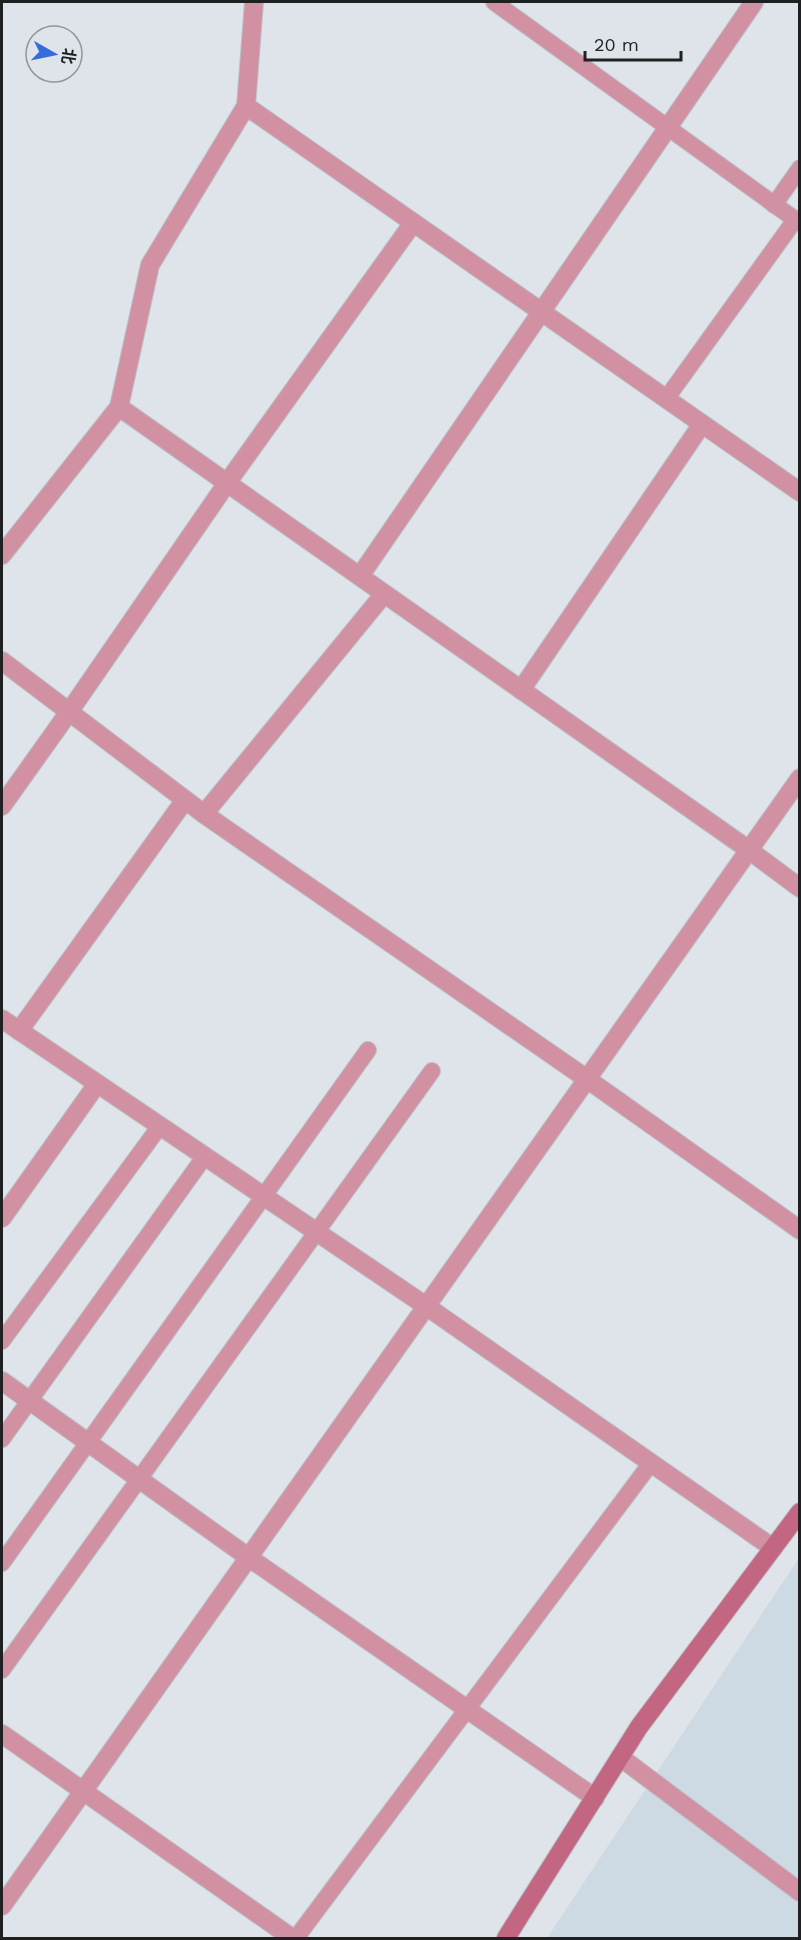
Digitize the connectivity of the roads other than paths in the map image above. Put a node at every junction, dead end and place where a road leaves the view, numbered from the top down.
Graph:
1 (254, 2) edge
2 (494, 2) edge
3 (754, 2) edge
4 (246, 106) junction
5 (668, 128) junction
6 (800, 168) edge
7 (774, 205) junction
8 (797, 221) edge
9 (413, 223) junction
10 (540, 311) junction
11 (666, 399) junction
12 (119, 407) junction
13 (702, 424) junction
14 (227, 483) junction
15 (800, 492) edge
16 (2, 555) edge
17 (360, 576) junction
18 (384, 594) junction
19 (2, 661) edge
20 (521, 690) junction
21 (69, 712) junction
22 (800, 778) edge
23 (185, 800) junction
24 (2, 807) edge
25 (204, 814) junction
26 (749, 850) junction
27 (800, 888) edge
28 (2, 1019) edge
29 (19, 1031) junction
30 (368, 1050) dead end
31 (432, 1071) dead end
32 (587, 1079) junction
33 (97, 1084) junction
34 (159, 1126) junction
35 (205, 1156) junction
36 (264, 1196) junction
37 (2, 1218) edge
38 (800, 1230) edge
39 (316, 1232) junction
40 (426, 1306) junction
41 (2, 1341) edge
42 (2, 1382) edge
43 (29, 1401) junction
44 (2, 1439) edge
45 (88, 1443) junction
46 (651, 1463) junction
47 (139, 1479) junction
48 (800, 1512) edge
49 (773, 1548) junction
50 (248, 1557) junction
51 (2, 1563) edge
52 (2, 1670) edge
53 (467, 1709) junction
54 (2, 1734) edge
55 (620, 1757) junction
56 (82, 1792) junction
57 (595, 1798) junction
58 (800, 1892) edge
59 (2, 1906) edge
60 (294, 1938) edge
61 (506, 1938) edge

1 - 4 street
2 - 5 lane
3 - 5 street
4 - 9 street
4 - 12 street
5 - 7 lane
5 - 10 street
6 - 7 lane
7 - 8 lane
8 - 11 lane
9 - 10 street
9 - 14 street
10 - 11 street
10 - 17 street
11 - 13 street
12 - 14 street
12 - 16 street
13 - 15 street
13 - 20 street
14 - 17 street
14 - 21 street
17 - 18 street
18 - 20 street
18 - 25 street
19 - 21 street
20 - 26 street
21 - 23 street
21 - 24 street
22 - 26 street
23 - 25 street
23 - 29 street
25 - 32 street
26 - 27 street
26 - 32 street
28 - 29 street
29 - 33 street
30 - 36 lane
31 - 39 lane
32 - 38 street
32 - 40 street
33 - 34 street
33 - 37 street
34 - 35 street
34 - 41 lane
35 - 36 street
35 - 43 lane
36 - 39 street
36 - 45 lane
39 - 40 street
39 - 47 lane
40 - 46 street
40 - 50 street
42 - 43 street
43 - 44 lane
43 - 45 street
45 - 47 street
45 - 51 lane
46 - 49 street
46 - 53 lane
47 - 50 street
47 - 52 lane
48 - 49 main road
49 - 55 main road
50 - 53 street
50 - 56 street
53 - 57 street
53 - 60 lane
54 - 56 street
55 - 57 main road
55 - 58 street
56 - 59 street
56 - 60 street
57 - 61 main road

